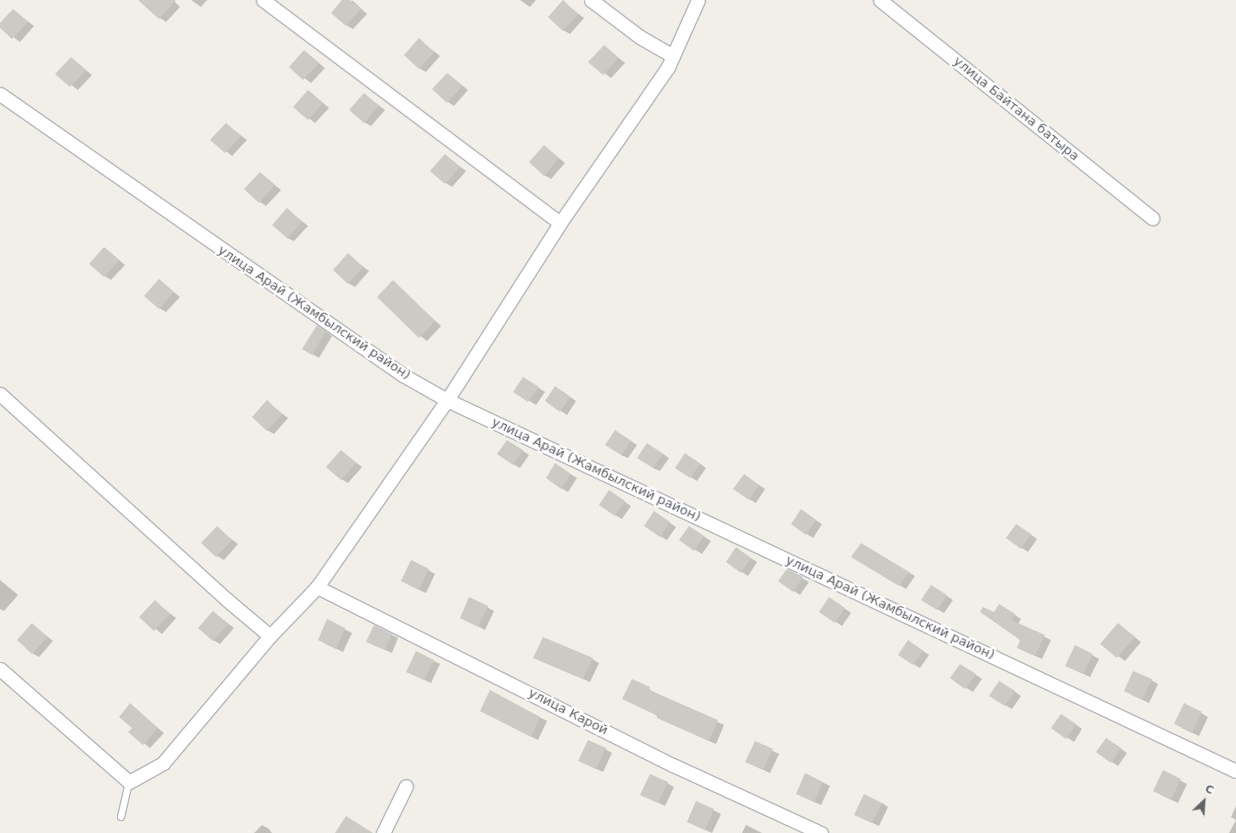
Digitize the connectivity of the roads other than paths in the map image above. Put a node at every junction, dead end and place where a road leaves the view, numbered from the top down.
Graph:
1 (263, 0) edge
2 (591, 0) edge
3 (698, 0) edge
4 (880, 0) edge
5 (673, 56) junction
6 (0, 94) edge
7 (1152, 218) dead end
8 (560, 223) junction
9 (0, 394) edge
10 (447, 400) junction
11 (317, 587) junction
12 (270, 636) junction
13 (0, 669) edge
14 (1236, 771) edge
15 (129, 782) junction
16 (406, 786) dead end
17 (121, 816) dead end
18 (383, 833) edge
19 (820, 833) edge

1 - 8 street
2 - 5 street
3 - 5 street
4 - 7 street, улица Байтана батыра
5 - 8 street
6 - 10 street, улица Арай (Жамбылский район)
8 - 10 street
9 - 12 street
10 - 11 street
10 - 14 street, улица Арай (Жамбылский район)
11 - 12 street
11 - 19 street, улица Карой
12 - 15 street
13 - 15 street
15 - 17 lane
16 - 18 street

